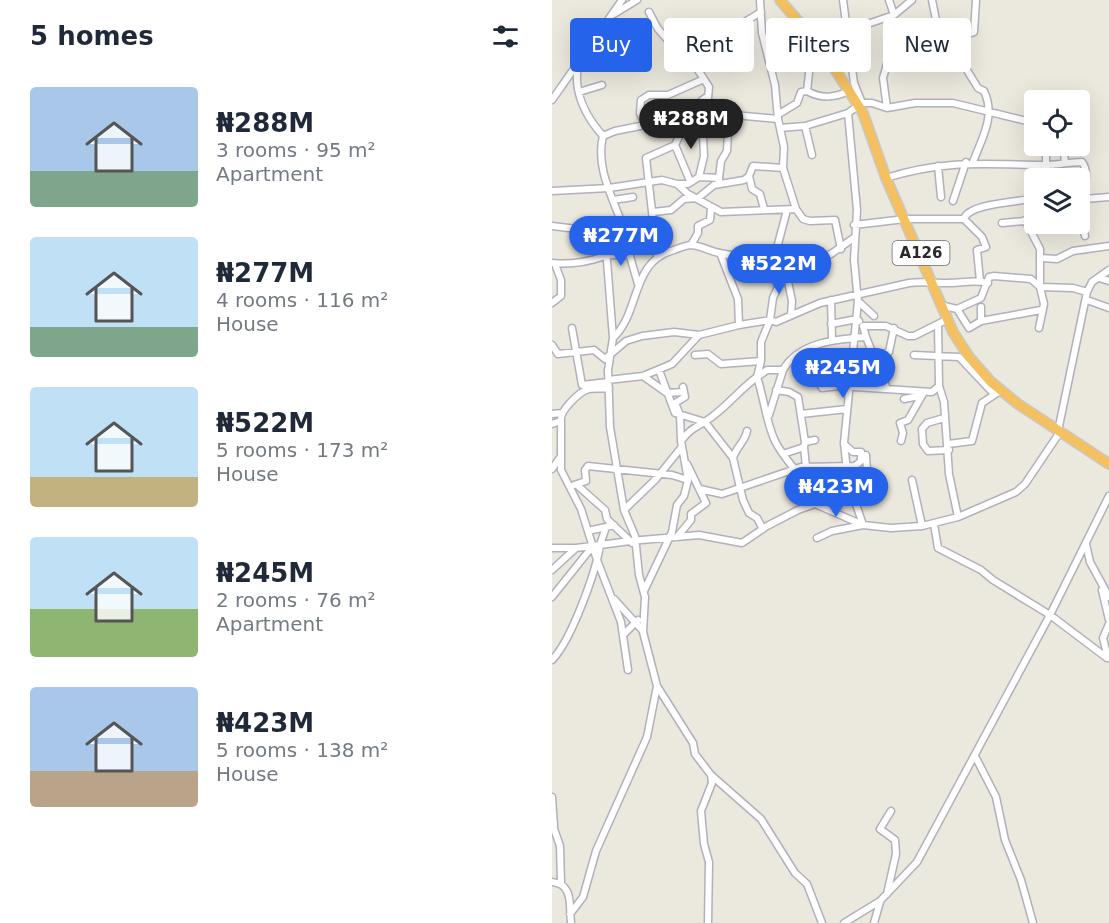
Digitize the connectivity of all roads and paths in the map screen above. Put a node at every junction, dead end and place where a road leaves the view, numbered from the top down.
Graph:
1 (622, 0) edge
2 (637, 0) edge
3 (760, 0) edge
4 (780, 0) edge
5 (843, 0) edge
6 (889, 0) edge
7 (912, 0) edge
8 (932, 0) edge
9 (976, 0) edge
10 (649, 12) dead end
11 (761, 12) junction
12 (894, 15) junction
13 (610, 16) joint
14 (751, 18) edge
15 (796, 18) edge
16 (845, 18) edge
17 (936, 18) edge
18 (871, 23) edge
19 (971, 33) edge
20 (664, 36) edge
21 (572, 72) edge
22 (577, 72) edge
23 (699, 72) edge
24 (836, 72) edge
25 (853, 72) edge
26 (884, 72) edge
27 (968, 72) edge
28 (809, 73) dead end
29 (704, 79) junction
30 (602, 85) dead end
31 (807, 91) junction
32 (579, 92) junction
33 (849, 92) junction
34 (708, 98) junction
35 (552, 100) edge
36 (860, 104) junction
37 (887, 108) junction
38 (990, 110) junction
39 (848, 113) junction
40 (729, 115) junction
41 (779, 117) junction
42 (1024, 120) edge
43 (684, 124) junction
44 (805, 126) junction
45 (780, 128) junction
46 (603, 136) junction
47 (675, 145) junction
48 (812, 155) dead end
49 (1046, 156) edge
50 (1064, 156) edge
51 (970, 162) junction
52 (1065, 162) junction
53 (938, 165) junction
54 (1046, 165) junction
55 (783, 168) junction
56 (1085, 168) edge
57 (749, 176) junction
58 (699, 177) junction
59 (886, 178) junction
60 (650, 180) junction
61 (690, 181) junction
62 (719, 181) junction
63 (677, 184) junction
64 (609, 189) junction
65 (552, 191) edge
66 (633, 196) dead end
67 (941, 197) dead end
68 (1090, 197) edge
69 (1109, 197) edge
70 (698, 198) junction
71 (613, 200) junction
72 (1024, 200) edge
73 (953, 201) dead end
74 (711, 208) junction
75 (764, 209) junction
76 (796, 209) junction
77 (787, 210) junction
78 (652, 212) junction
79 (905, 219) junction
80 (964, 219) junction
81 (1024, 220) edge
82 (1002, 223) dead end
83 (855, 225) junction
84 (552, 226) edge
85 (552, 231) edge
86 (1033, 234) edge
87 (605, 235) junction
88 (855, 237) junction
89 (628, 244) junction
90 (691, 245) junction
91 (655, 246) junction
92 (1109, 246) edge
93 (841, 249) junction
94 (720, 253) junction
95 (606, 255) junction
96 (630, 255) junction
97 (657, 256) junction
98 (1041, 258) junction
99 (777, 262) junction
100 (553, 263) edge
101 (786, 269) junction
102 (1109, 270) edge
103 (555, 274) edge
104 (1099, 278) junction
105 (1109, 281) edge
106 (933, 282) junction
107 (984, 282) junction
108 (1092, 282) junction
109 (638, 284) junction
110 (1040, 286) junction
111 (1080, 289) junction
112 (1087, 292) junction
113 (857, 298) junction
114 (831, 300) junction
115 (1087, 300) junction
116 (552, 303) edge
117 (944, 306) junction
118 (981, 308) dead end
119 (1109, 308) edge
120 (957, 309) junction
121 (1041, 310) junction
122 (791, 315) junction
123 (874, 316) dead end
124 (857, 319) junction
125 (948, 319) junction
126 (770, 320) junction
127 (981, 321) junction
128 (738, 324) junction
129 (831, 324) junction
130 (938, 324) junction
131 (863, 326) junction
132 (572, 328) dead end
133 (894, 328) junction
134 (1039, 328) dead end
135 (699, 335) junction
136 (613, 338) junction
137 (852, 338) junction
138 (866, 338) junction
139 (832, 339) junction
140 (552, 345) edge
141 (575, 351) junction
142 (612, 351) junction
143 (914, 355) dead end
144 (939, 355) junction
145 (695, 356) dead end
146 (875, 357) junction
147 (761, 361) junction
148 (659, 370) junction
149 (783, 370) junction
150 (643, 376) junction
151 (757, 377) junction
152 (818, 379) dead end
153 (608, 383) junction
154 (939, 386) junction
155 (848, 387) junction
156 (887, 389) junction
157 (776, 390) junction
158 (999, 391) junction
159 (922, 392) junction
160 (667, 393) junction
161 (904, 399) dead end
162 (847, 409) junction
163 (562, 413) junction
164 (552, 414) edge
165 (801, 414) junction
166 (680, 415) junction
167 (944, 418) junction
168 (768, 419) junction
169 (561, 421) junction
170 (705, 422) junction
171 (552, 424) edge
172 (747, 431) dead end
173 (1059, 431) junction
174 (815, 440) dead end
175 (681, 441) junction
176 (901, 441) dead end
177 (844, 443) junction
178 (804, 445) junction
179 (948, 447) junction
180 (681, 449) junction
181 (783, 454) junction
182 (862, 456) junction
183 (733, 458) junction
184 (559, 459) junction
185 (686, 463) junction
186 (1109, 464) edge
187 (806, 467) junction
188 (847, 467) junction
189 (618, 468) junction
190 (552, 469) edge
191 (795, 469) junction
192 (867, 472) dead end
193 (658, 474) junction
194 (688, 480) junction
195 (912, 480) dead end
196 (574, 485) junction
197 (742, 487) junction
198 (700, 489) junction
199 (722, 494) junction
200 (1109, 496) edge
201 (706, 503) junction
202 (815, 504) junction
203 (624, 510) junction
204 (958, 517) junction
205 (934, 524) junction
206 (614, 525) junction
207 (863, 525) junction
208 (922, 526) junction
209 (606, 527) junction
210 (763, 529) junction
211 (588, 531) junction
212 (676, 538) junction
213 (817, 538) dead end
214 (667, 539) junction
215 (633, 541) junction
216 (1086, 543) junction
217 (600, 545) junction
218 (592, 547) junction
219 (552, 548) edge
220 (576, 548) junction
221 (597, 560) junction
222 (552, 570) edge
223 (1101, 587) junction
224 (644, 591) junction
225 (552, 597) edge
226 (612, 597) junction
227 (1109, 597) edge
228 (644, 607) junction
229 (1050, 615) junction
230 (1109, 622) edge
231 (636, 623) junction
232 (643, 632) junction
233 (624, 634) junction
234 (1108, 659) edge
235 (552, 660) edge
236 (628, 670) dead end
237 (657, 686) junction
238 (975, 756) junction
239 (711, 775) junction
240 (552, 797) edge
241 (891, 811) dead end
242 (553, 826) edge
243 (552, 882) edge
244 (561, 883) junction
245 (887, 894) junction
246 (569, 896) junction
247 (583, 897) junction
248 (880, 901) junction
249 (570, 914) junction
250 (571, 923) edge
251 (708, 923) edge
252 (822, 923) edge
253 (844, 923) edge
254 (874, 923) edge
255 (1033, 923) edge

1 - 13 street
2 - 13 street
3 - 11 street
4 - 15 highway, A126
5 - 16 street
6 - 12 street
7 - 12 street
8 - 17 street
9 - 19 street
10 - 20 street
11 - 14 street
11 - 41 street
12 - 18 street
21 - 35 street
22 - 32 street
23 - 29 street
24 - 33 highway, A126
25 - 36 street
26 - 37 street
27 - 38 street
28 - 31 street
29 - 34 street
29 - 46 street
30 - 32 street
31 - 33 street
31 - 41 street
32 - 46 street
33 - 36 highway, A126
34 - 40 street
34 - 43 street
36 - 37 street
36 - 39 street
36 - 59 highway, A126
37 - 38 street
38 - 42 street
38 - 51 street
39 - 44 street
39 - 83 street
40 - 41 street
40 - 62 street
41 - 45 street
43 - 47 street
43 - 58 street
44 - 45 street
44 - 48 street
45 - 55 street
46 - 64 street
47 - 60 street
47 - 61 street
49 - 54 street
50 - 52 street
51 - 53 street
51 - 54 street
51 - 73 street
52 - 54 street
52 - 56 street
53 - 59 street
53 - 67 street
55 - 57 street
55 - 76 street
57 - 62 street
57 - 75 street
58 - 61 street
58 - 62 street
59 - 79 highway, A126
60 - 63 street
60 - 64 street
60 - 78 street
61 - 63 street
62 - 70 street
63 - 70 street
64 - 65 street
64 - 71 street
66 - 71 street
68 - 69 street
70 - 74 street
70 - 78 street
71 - 89 street
72 - 80 street
74 - 75 street
74 - 90 street
75 - 77 street
76 - 77 street
76 - 93 street
77 - 99 street
78 - 91 street
79 - 80 street
79 - 83 street
79 - 106 highway, A126
80 - 107 street
81 - 82 street
83 - 88 street
84 - 85 street
84 - 87 street
86 - 98 street
87 - 89 street
87 - 95 street
88 - 93 street
88 - 113 street
89 - 91 street
89 - 96 street
90 - 94 street
90 - 97 street
91 - 97 street
92 - 98 street
93 - 101 street
94 - 99 street
94 - 128 street
95 - 96 street
95 - 100 street
95 - 136 street
96 - 109 street
97 - 109 street
98 - 110 street
99 - 101 street
100 - 103 street
101 - 122 street
101 - 126 street
102 - 104 street
103 - 116 street
104 - 105 street
104 - 108 street
106 - 107 street
106 - 113 street
106 - 117 highway, A126
107 - 110 street
107 - 120 street
108 - 111 street
108 - 112 street
109 - 136 street
110 - 111 street
110 - 121 street
111 - 112 street
112 - 115 street
113 - 114 street
113 - 123 street
113 - 124 street
114 - 122 street
114 - 129 street
115 - 119 street
115 - 173 street
117 - 120 street
117 - 125 highway, A126
118 - 127 street
120 - 127 street
121 - 127 street
121 - 134 street
122 - 126 street
124 - 129 street
124 - 131 street
124 - 137 street
125 - 130 street
125 - 158 highway, A126
126 - 128 street
126 - 147 street
128 - 135 street
129 - 139 street
130 - 133 street
130 - 144 street
131 - 133 street
131 - 138 street
132 - 141 street
133 - 146 street
135 - 142 street
135 - 148 street
136 - 142 street
137 - 138 street
137 - 139 street
137 - 155 street
138 - 146 street
139 - 149 street
140 - 141 street
141 - 142 street
141 - 153 street
142 - 153 street
143 - 144 street
144 - 154 street
144 - 158 street
145 - 147 street
146 - 156 street
147 - 151 street
148 - 150 street
148 - 160 street
149 - 151 street
149 - 157 street
150 - 153 street
150 - 160 street
151 - 168 street
151 - 170 street
152 - 155 street
153 - 163 street
153 - 189 street
154 - 159 street
154 - 167 street
155 - 156 street
155 - 162 street
156 - 159 street
157 - 165 street
157 - 168 street
158 - 173 highway, A126
158 - 179 street
159 - 161 street
159 - 176 street
160 - 166 street
160 - 166 street
162 - 165 street
162 - 177 street
163 - 164 street
163 - 169 street
165 - 178 street
166 - 170 street
166 - 175 street
167 - 179 street
167 - 179 street
168 - 181 street
169 - 171 street
169 - 184 street
170 - 175 street
170 - 183 street
172 - 183 street
173 - 186 highway, A126
173 - 204 street
174 - 178 street
175 - 180 street
177 - 182 street
177 - 188 street
178 - 181 street
178 - 187 street
179 - 204 street
180 - 185 street
180 - 193 street
181 - 191 street
182 - 188 street
182 - 192 street
183 - 197 street
184 - 190 street
184 - 196 street
185 - 194 street
185 - 198 street
187 - 188 street
187 - 191 street
188 - 207 street
189 - 193 street
189 - 196 street
189 - 203 street
191 - 197 street
191 - 202 street
193 - 194 street
193 - 203 street
194 - 214 street
195 - 208 street
196 - 206 street
196 - 211 street
197 - 199 street
197 - 210 street
198 - 199 street
198 - 201 street
199 - 201 street
200 - 216 street
201 - 212 street
202 - 207 street
202 - 210 street
203 - 215 street
204 - 205 street
205 - 208 street
205 - 229 street
206 - 209 street
206 - 215 street
207 - 208 street
207 - 213 street
209 - 211 street
209 - 217 street
210 - 212 street
211 - 218 street
212 - 214 street
214 - 215 street
214 - 224 street
215 - 217 street
215 - 224 street
216 - 223 street
216 - 229 street
217 - 218 street
217 - 221 street
218 - 220 street
218 - 221 street
218 - 225 street
219 - 220 street
220 - 222 street
221 - 226 street
221 - 235 street
223 - 227 street
223 - 230 street
224 - 228 street
226 - 231 street
226 - 233 street
228 - 231 street
228 - 232 street
229 - 234 street
229 - 238 street
230 - 234 street
231 - 232 street
231 - 233 street
232 - 237 street
233 - 236 street
237 - 239 street
237 - 247 street
238 - 245 street
238 - 255 street
239 - 251 street
239 - 252 street
240 - 242 street
241 - 245 street
242 - 244 street
243 - 244 street
244 - 246 street
245 - 248 street
246 - 247 street
246 - 249 street
247 - 249 street
248 - 253 street
248 - 254 street
249 - 250 street

